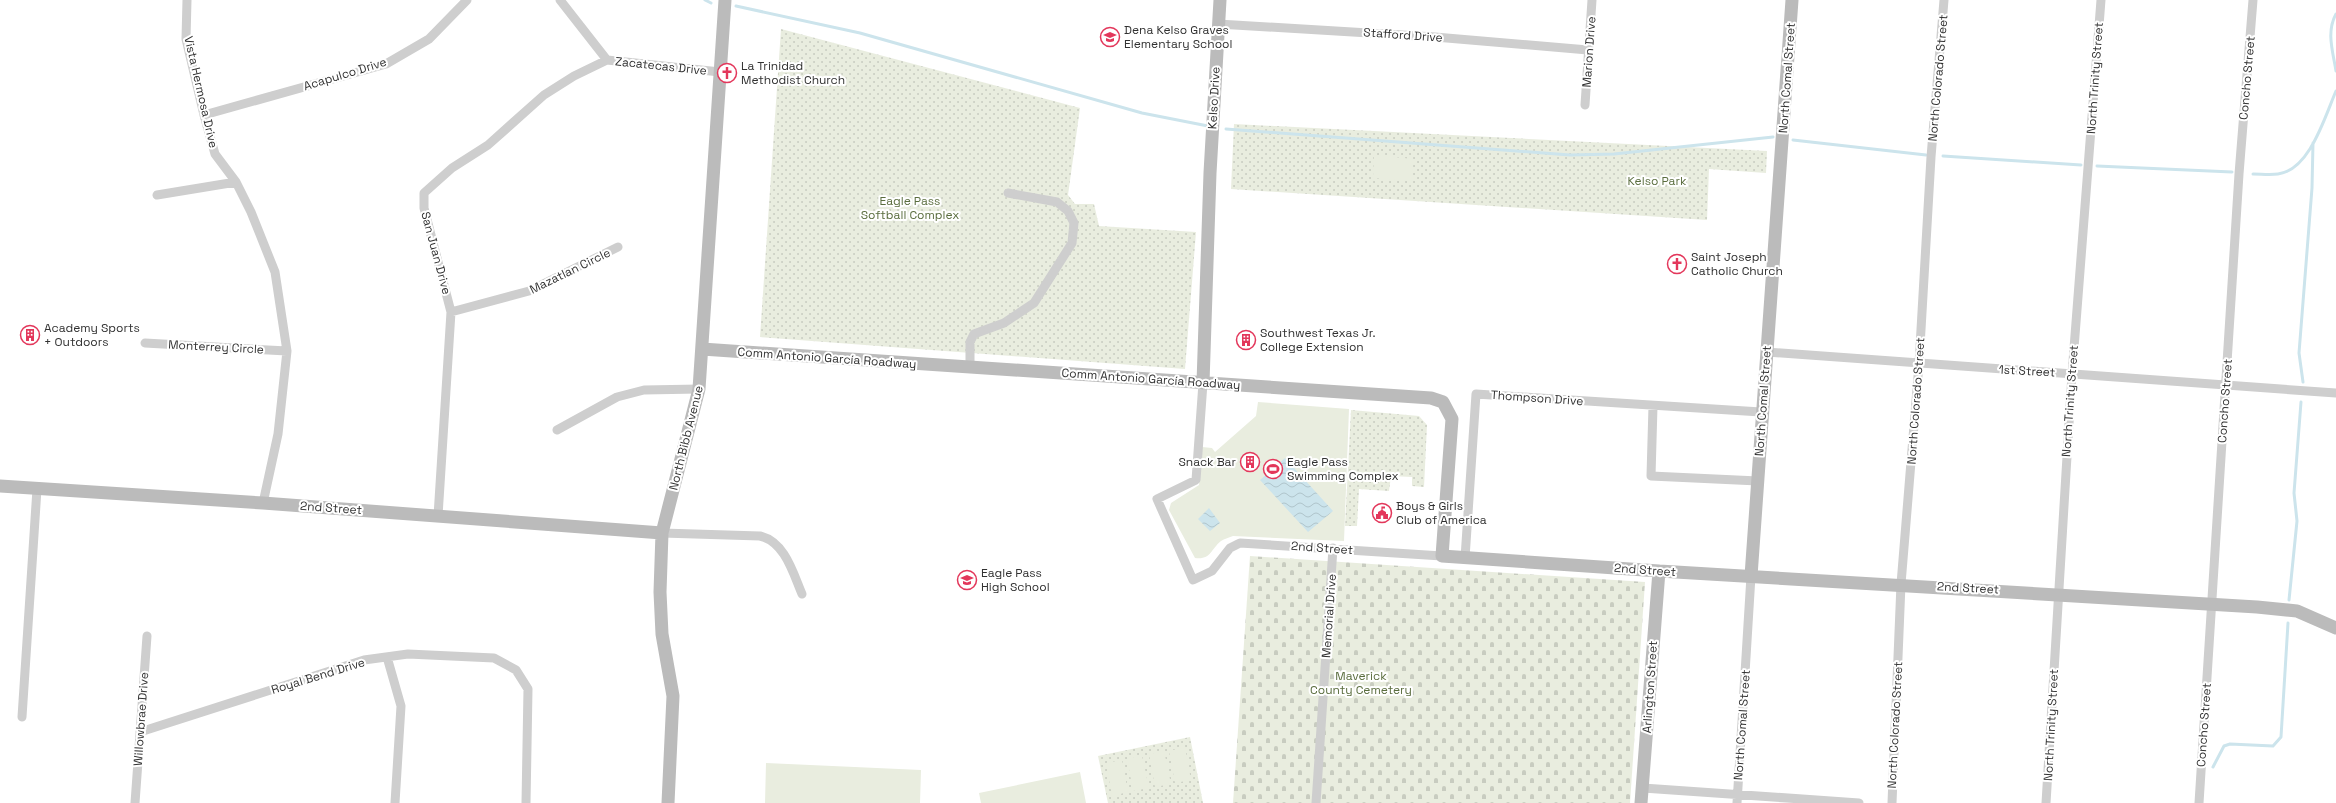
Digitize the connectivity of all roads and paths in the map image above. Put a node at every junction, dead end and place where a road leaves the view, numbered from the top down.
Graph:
1 (187, 0) edge
2 (467, 0) edge
3 (560, 0) edge
4 (725, 0) edge
5 (1220, 0) edge
6 (1592, 0) edge
7 (1792, 0) edge
8 (1944, 0) edge
9 (2101, 0) edge
10 (2253, 0) edge
11 (1218, 24) junction
12 (1588, 50) junction
13 (607, 60) junction
14 (720, 72) junction
15 (1585, 105) dead end
16 (204, 115) junction
17 (236, 182) junction
18 (1008, 193) dead end
19 (156, 195) dead end
20 (618, 247) dead end
21 (451, 312) junction
22 (146, 343) dead end
23 (702, 349) junction
24 (287, 351) junction
25 (1767, 352) junction
26 (1919, 364) junction
27 (970, 367) junction
28 (2072, 374) junction
29 (1203, 383) junction
30 (2227, 385) junction
31 (699, 389) junction
32 (2336, 393) edge
33 (1653, 406) junction
34 (1761, 412) junction
35 (557, 430) dead end
36 (1758, 480) junction
37 (0, 486) edge
38 (37, 489) junction
39 (263, 503) junction
40 (438, 516) junction
41 (662, 533) junction
42 (1333, 548) junction
43 (1442, 556) junction
44 (1465, 558) junction
45 (1658, 571) junction
46 (1751, 576) junction
47 (1901, 584) junction
48 (802, 594) dead end
49 (2059, 594) junction
50 (2212, 604) junction
51 (2336, 628) edge
52 (147, 636) dead end
53 (387, 657) junction
54 (22, 717) dead end
55 (140, 732) junction
56 (1642, 788) junction
57 (1737, 799) edge
58 (135, 803) edge
59 (395, 803) edge
60 (526, 803) edge
61 (668, 803) edge
62 (1316, 803) edge
63 (1642, 803) edge
64 (1859, 803) edge
65 (1892, 803) edge
66 (2046, 803) edge
67 (2199, 803) edge

1 - 16 street, Vista Hermosa Drive
2 - 16 street, Acapulco Drive
3 - 13 street, Zacatecas Drive
4 - 14 street, North Bibb Avenue
5 - 11 street, Kelso Drive
6 - 12 street, Marion Drive
7 - 25 street, North Comal Street
8 - 26 street, North Colorado Street
9 - 28 street, North Trinity Street
10 - 30 street, Concho Street
11 - 12 street, Stafford Drive
11 - 29 street, Kelso Drive
12 - 15 street, Marion Drive
13 - 14 street, Zacatecas Drive
13 - 21 street, San Juan Drive
14 - 23 street, North Bibb Avenue
16 - 17 street, Vista Hermosa Drive
17 - 19 street
17 - 24 street, Vista Hermosa Drive
18 - 27 street
20 - 21 street, Mazatlan Circle
21 - 40 street, San Juan Drive
22 - 24 street, Monterrey Circle
23 - 27 street, Comm Antonio García Roadway
23 - 31 street, North Bibb Avenue
24 - 39 street, Vista Hermosa Drive
25 - 26 street, 1st Street
25 - 34 street, North Comal Street
26 - 28 street, 1st Street
26 - 47 street, North Colorado Street
27 - 29 street, Comm Antonio García Roadway
28 - 30 street, 1st Street
28 - 49 street, North Trinity Street
29 - 42 street, 2nd Street
29 - 43 street, Comm Antonio García Roadway
30 - 32 street, 1st Street
30 - 50 street, Concho Street
31 - 35 street
31 - 41 street, North Bibb Avenue
33 - 34 street, Thompson Drive
33 - 36 street
33 - 44 street, Thompson Drive
34 - 36 street, North Comal Street
36 - 46 street, North Comal Street
37 - 38 street, 2nd Street
38 - 39 street, 2nd Street
38 - 54 street
39 - 40 street, 2nd Street
40 - 41 street, 2nd Street
41 - 48 street
41 - 61 street, North Bibb Avenue
42 - 43 street, 2nd Street
42 - 62 street, Memorial Drive
43 - 44 street, 2nd Street
44 - 45 street, 2nd Street
45 - 46 street, 2nd Street
45 - 56 street, Arlington Street
46 - 47 street, 2nd Street
46 - 57 street, North Comal Street
47 - 49 street, 2nd Street
47 - 65 street, North Colorado Street
49 - 50 street, 2nd Street
49 - 66 street, North Trinity Street
50 - 51 street, 2nd Street
50 - 67 street, Concho Street
52 - 55 street, Willowbrae Drive
53 - 55 street, Royal Bend Drive
53 - 59 street
53 - 60 street, Royal Bend Drive
55 - 58 street, Willowbrae Drive
56 - 57 street
56 - 63 street, Arlington Street
57 - 64 street

